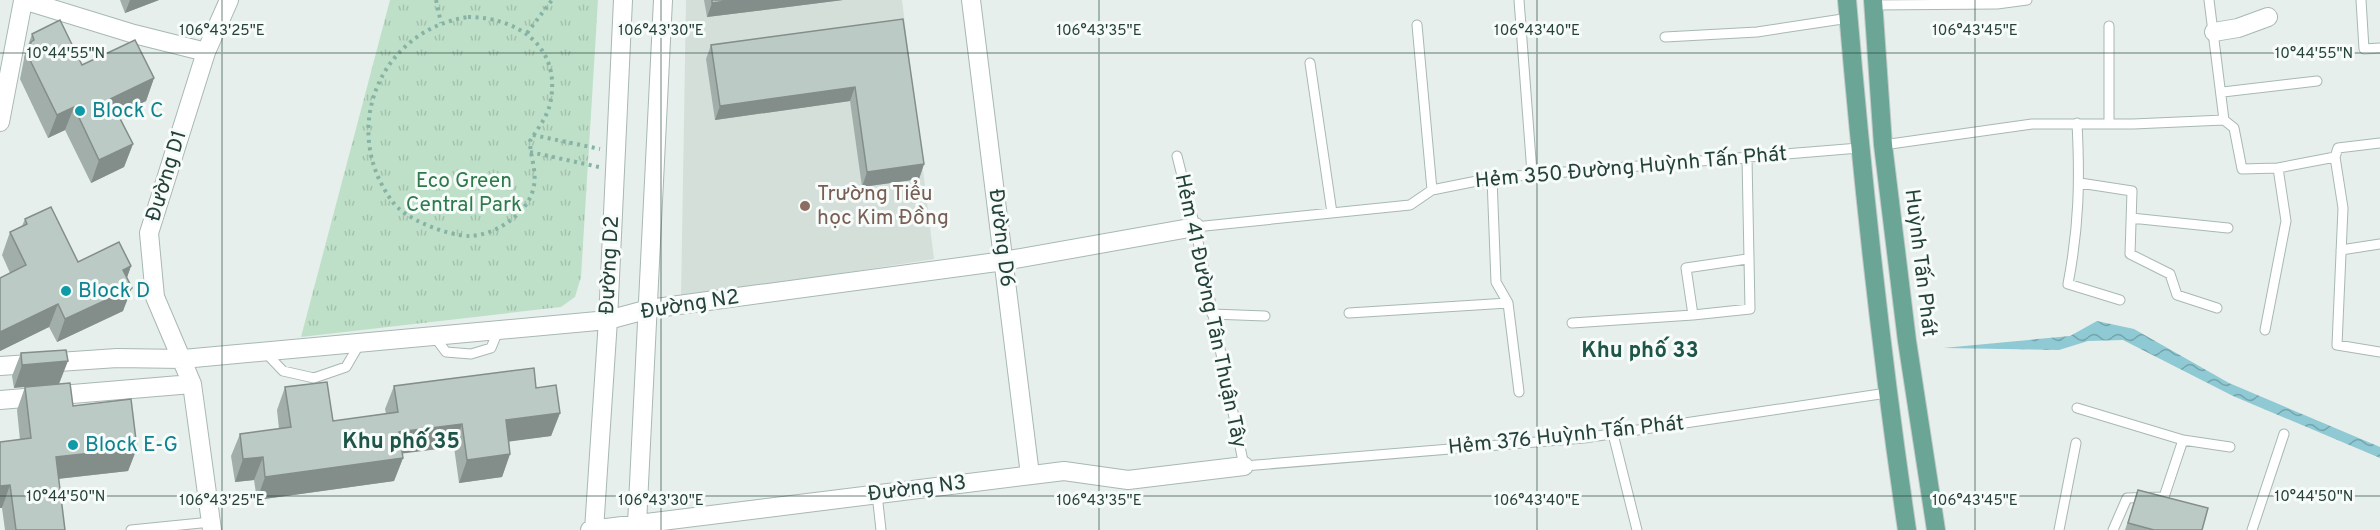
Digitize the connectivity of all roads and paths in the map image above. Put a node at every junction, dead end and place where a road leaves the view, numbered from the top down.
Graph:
1 (229, 0) edge
2 (436, 0) edge
3 (552, 0) edge
4 (622, 0) edge
5 (663, 0) edge
6 (971, 0) edge
7 (1519, 0) edge
8 (2028, 0) edge
9 (2209, 0) edge
10 (2361, 0) edge
11 (23, 1) edge
12 (1873, 3) edge
13 (1848, 9) edge
14 (2268, 18) dead end
15 (441, 23) junction
16 (1417, 24) dead end
17 (2109, 26) dead end
18 (2214, 32) junction
19 (527, 33) junction
20 (1665, 37) dead end
21 (2380, 48) edge
22 (206, 52) junction
23 (1310, 63) dead end
24 (2317, 81) dead end
25 (2223, 92) junction
26 (2224, 120) junction
27 (0, 122) edge
28 (2109, 122) junction
29 (2077, 123) junction
30 (533, 135) junction
31 (2380, 143) edge
32 (1883, 145) junction
33 (1859, 148) junction
34 (530, 152) junction
35 (1177, 156) dead end
36 (2335, 157) junction
37 (1747, 158) junction
38 (615, 161) junction
39 (2278, 168) junction
40 (1532, 173) junction
41 (1492, 178) junction
42 (2080, 183) junction
43 (1432, 190) junction
44 (1332, 213) junction
45 (2131, 218) junction
46 (1195, 227) junction
47 (2228, 228) dead end
48 (2380, 244) edge
49 (2341, 250) junction
50 (1747, 259) junction
51 (1004, 261) junction
52 (2120, 300) dead end
53 (1508, 303) junction
54 (2217, 308) dead end
55 (649, 309) junction
56 (1348, 313) dead end
57 (1212, 314) junction
58 (1693, 315) junction
59 (1265, 316) dead end
60 (608, 320) junction
61 (1572, 323) dead end
62 (2265, 330) dead end
63 (360, 343) junction
64 (265, 351) junction
65 (2380, 352) edge
66 (117, 358) junction
67 (183, 359) junction
68 (0, 366) edge
69 (192, 384) junction
70 (119, 390) junction
71 (1519, 392) dead end
72 (1887, 393) junction
73 (0, 400) edge
74 (2077, 408) dead end
75 (1613, 434) junction
76 (2284, 434) dead end
77 (2183, 440) junction
78 (2076, 443) dead end
79 (2230, 447) dead end
80 (1244, 466) junction
81 (1030, 475) junction
82 (877, 494) junction
83 (637, 524) junction
84 (211, 526) edge
85 (612, 528) edge
86 (131, 530) edge
87 (592, 530) edge
88 (881, 530) edge
89 (1637, 530) edge
90 (1907, 530) edge
91 (1936, 530) edge
92 (2059, 530) edge
93 (2113, 530) edge
94 (2252, 530) edge

1 - 22 street, Đường D1
2 - 15 path
3 - 19 path
4 - 38 street, Đường D2
5 - 55 street, Đường D2
6 - 51 street, Đường D6
7 - 40 lane
8 - 12 lane
9 - 18 lane
10 - 21 lane
11 - 22 street
11 - 27 street
12 - 32 main road, Huỳnh Tấn Phát
13 - 20 lane
13 - 33 main road
14 - 18 street
15 - 19 path
15 - 34 path
16 - 43 lane
17 - 28 lane
18 - 25 lane
19 - 30 path
22 - 67 street, Đường D1
23 - 44 lane
24 - 25 lane
25 - 26 lane
26 - 28 lane
26 - 39 lane
28 - 29 lane
29 - 32 lane
29 - 42 lane
30 - 34 path
30 - 38 path
31 - 36 lane
32 - 33 main road
32 - 91 main road, Huỳnh Tấn Phát
33 - 37 lane, Hẻm 350 Đường Huỳnh Tấn Phát
33 - 72 main road
34 - 38 path
35 - 46 lane, Hẻm 41 Đường Tân Thuận Tây
36 - 39 lane
36 - 49 lane
37 - 40 lane, Hẻm 350 Đường Huỳnh Tấn Phát
37 - 50 lane
38 - 60 street, Đường D2
39 - 62 lane
40 - 41 lane, Hẻm 350 Đường Huỳnh Tấn Phát
41 - 43 lane, Hẻm 350 Đường Huỳnh Tấn Phát
41 - 53 lane
42 - 45 lane
42 - 52 lane
43 - 44 lane, Hẻm 350 Đường Huỳnh Tấn Phát
44 - 46 lane, Hẻm 350 Đường Huỳnh Tấn Phát
45 - 47 lane
45 - 54 lane
46 - 51 street, Đường N2
46 - 57 lane, Hẻm 41 Đường Tân Thuận Tây
48 - 49 lane
49 - 65 lane
50 - 58 lane
50 - 58 lane
51 - 55 street, Đường N2
51 - 81 street, Đường D6
53 - 56 lane
53 - 71 lane
55 - 60 street, Đường N2
55 - 83 street, Đường D2
57 - 59 lane
57 - 80 lane, Hẻm 41 Đường Tân Thuận Tây
58 - 61 lane
60 - 63 street, Đường N2
60 - 87 street, Đường D2
63 - 64 street, Đường N2
63 - 64 lane
64 - 67 street, Đường N2
66 - 67 street, Đường N2
66 - 68 street, Đường N2
66 - 70 street
67 - 69 street, Đường D1
69 - 70 street
69 - 84 street, Đường D1
70 - 73 street
72 - 75 lane, Hẻm 376 Huỳnh Tấn Phát
72 - 90 main road
74 - 77 lane
75 - 80 lane, Hẻm 376 Huỳnh Tấn Phát
75 - 89 lane
76 - 94 lane
77 - 79 lane
77 - 93 lane
78 - 92 lane
80 - 81 street, Đường N3
81 - 82 street, Đường N3
82 - 83 street, Đường N3
82 - 88 lane
83 - 85 street, Đường N3
84 - 86 lane
85 - 87 street, Đường N3

